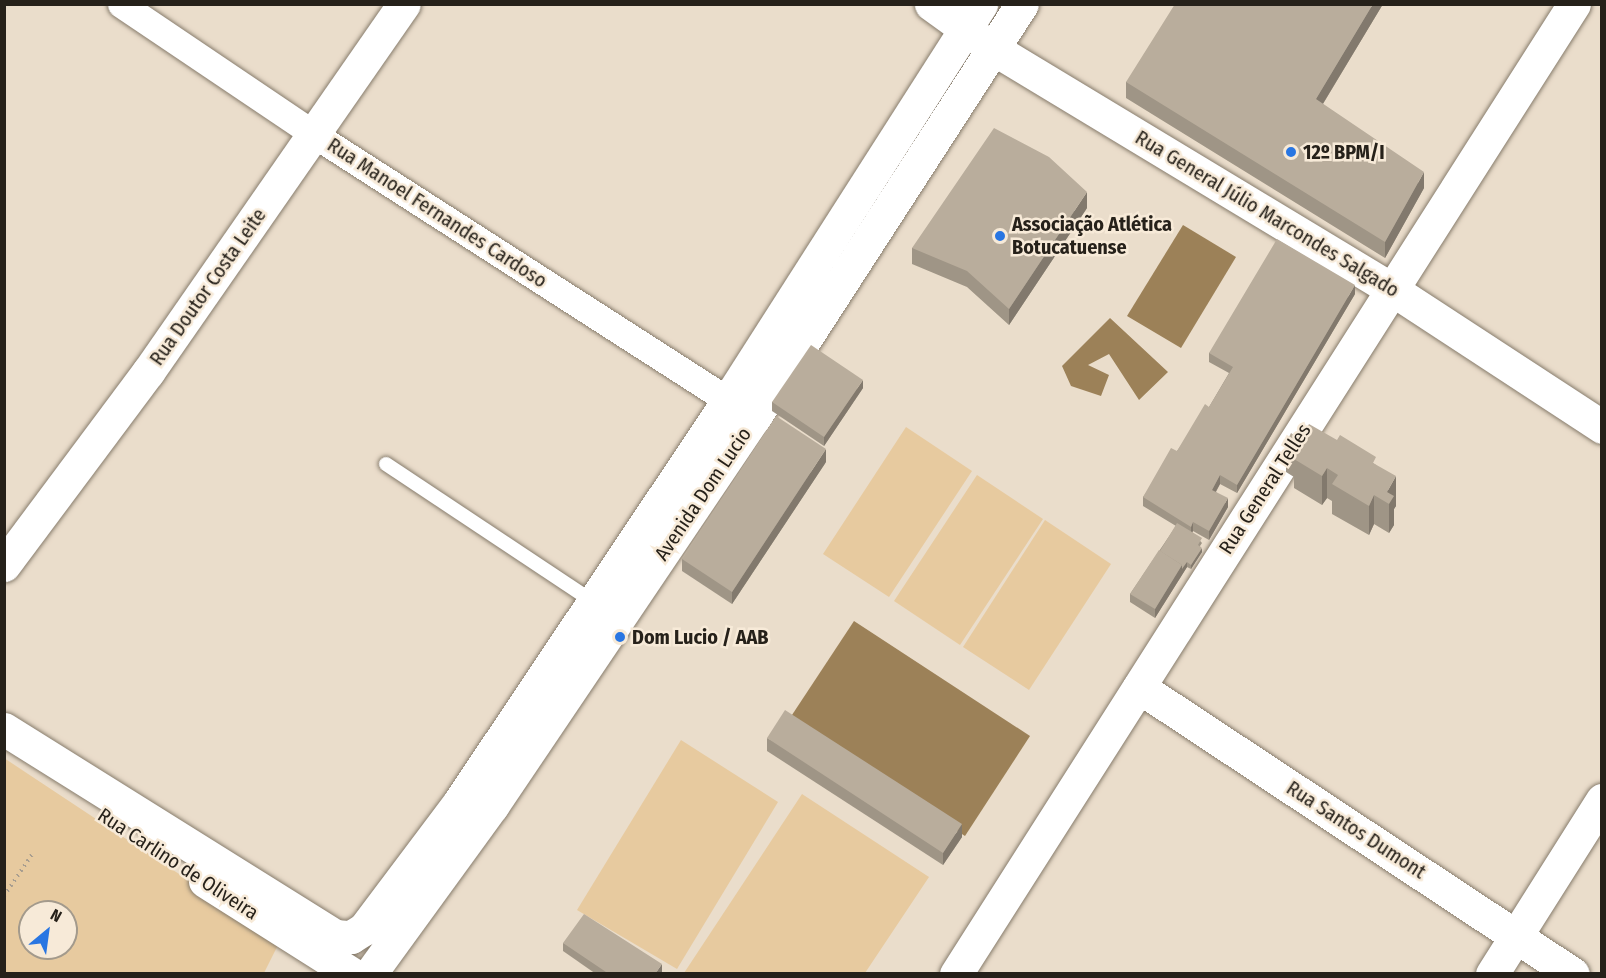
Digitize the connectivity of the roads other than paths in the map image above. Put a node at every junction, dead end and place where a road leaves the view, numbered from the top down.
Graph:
1 (121, 4) edge
2 (404, 4) edge
3 (931, 4) edge
4 (1022, 4) edge
5 (1574, 4) edge
6 (973, 16) edge
7 (992, 48) junction
8 (315, 135) junction
9 (1393, 290) junction
10 (741, 409) junction
11 (1602, 427) edge
12 (386, 464) dead end
13 (4, 565) edge
14 (592, 601) junction
15 (1139, 687) junction
16 (4, 729) edge
17 (4, 752) edge
18 (1602, 800) edge
19 (335, 936) joint
20 (1516, 936) junction
21 (352, 974) edge
22 (370, 974) edge
23 (956, 974) edge
24 (1492, 974) edge
25 (1573, 974) edge

1 - 8 street, Rua Manoel Fernandes Cardoso
2 - 8 street, Rua Doutor Costa Leite
3 - 6 street, Rua General Júlio Marcondes Salgado
4 - 7 street, Avenida Dom Lucio
5 - 9 street, Rua General Telles
6 - 7 street, Rua General Júlio Marcondes Salgado
6 - 10 street, Avenida Dom Lucio
7 - 9 street, Rua General Júlio Marcondes Salgado
7 - 10 street, Avenida Dom Lucio
8 - 10 street, Rua Manoel Fernandes Cardoso
8 - 13 street, Rua Doutor Costa Leite
9 - 11 street, Rua General Júlio Marcondes Salgado
9 - 15 street, Rua General Telles
10 - 14 street, Avenida Dom Lucio
10 - 22 street, Avenida Dom Lucio
12 - 14 lane
14 - 19 street, Avenida Dom Lucio
15 - 20 street, Rua Santos Dumont
15 - 23 street, Rua General Telles
16 - 19 street, Rua Carlino de Oliveira
17 - 21 street, Rua Carlino de Oliveira
18 - 20 street
20 - 24 street
20 - 25 street, Rua Santos Dumont

